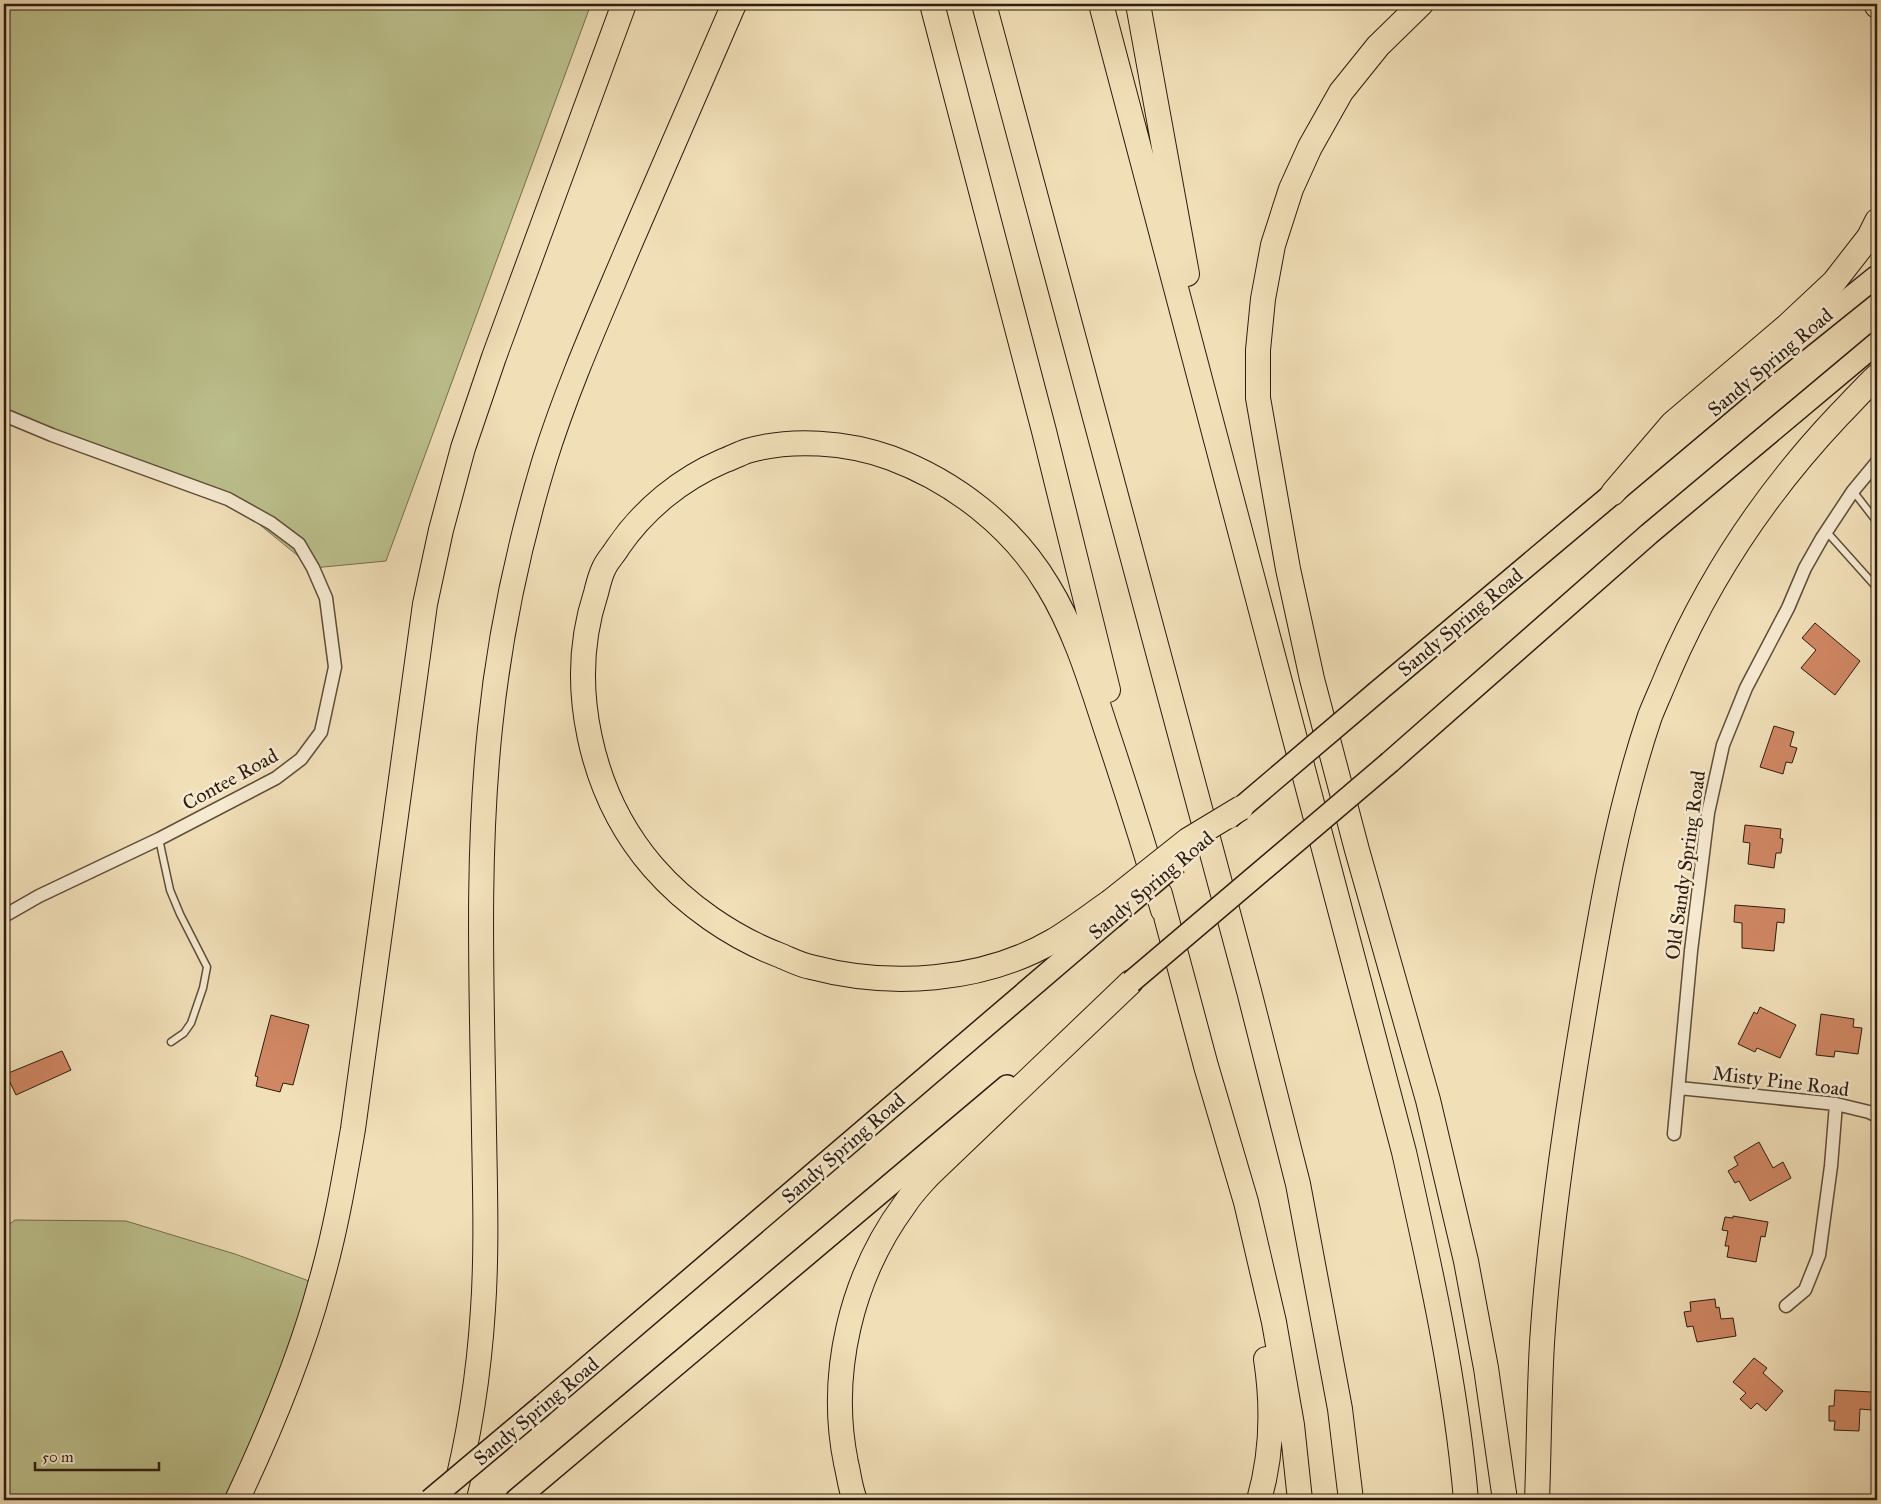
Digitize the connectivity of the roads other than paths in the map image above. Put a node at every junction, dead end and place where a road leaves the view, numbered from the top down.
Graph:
1 (624, 4) edge
2 (734, 4) edge
3 (932, 4) edge
4 (984, 4) edge
5 (1101, 4) edge
6 (1138, 4) edge
7 (1421, 4) edge
8 (1877, 221) edge
9 (1877, 276) edge
10 (1877, 343) edge
11 (1877, 376) edge
12 (1208, 407) junction
13 (4, 415) edge
14 (1877, 462) edge
15 (1853, 491) junction
16 (1613, 493) junction
17 (1877, 522) edge
18 (1826, 531) junction
19 (1877, 588) edge
20 (1241, 808) joint
21 (159, 839) junction
22 (1111, 910) junction
23 (1164, 910) junction
24 (4, 916) edge
25 (1131, 982) junction
26 (171, 1042) dead end
27 (1206, 1066) junction
28 (1679, 1088) junction
29 (1836, 1104) junction
30 (1877, 1116) edge
31 (1674, 1134) dead end
32 (1786, 1306) dead end
33 (521, 1496) edge
34 (237, 1500) edge
35 (430, 1500) edge
36 (453, 1500) edge
37 (854, 1500) edge
38 (1259, 1500) edge
39 (1300, 1500) edge
40 (1351, 1500) edge
41 (1466, 1500) edge
42 (1505, 1500) edge
43 (1537, 1500) edge

1 - 34 highway
2 - 36 highway
3 - 23 highway
4 - 40 highway
5 - 12 highway
6 - 12 highway
7 - 42 highway
8 - 16 highway
9 - 16 main road, Sandy Spring Road
10 - 25 main road, bridge
11 - 43 highway
12 - 41 highway
13 - 21 street, Contee Road
14 - 15 street, Old Sandy Spring Road
15 - 17 lane
15 - 18 street, Old Sandy Spring Road
16 - 20 main road, Sandy Spring Road, bridge
18 - 19 lane
18 - 28 street, Old Sandy Spring Road
20 - 22 highway, bridge
21 - 24 street, Contee Road
21 - 26 lane
22 - 23 highway
22 - 35 main road, Sandy Spring Road, bridge
23 - 27 highway
25 - 33 main road
25 - 37 highway
27 - 38 highway
27 - 39 highway
28 - 29 street, Misty Pine Road
28 - 31 street, Old Sandy Spring Road
29 - 30 street, Misty Pine Road
29 - 32 street

